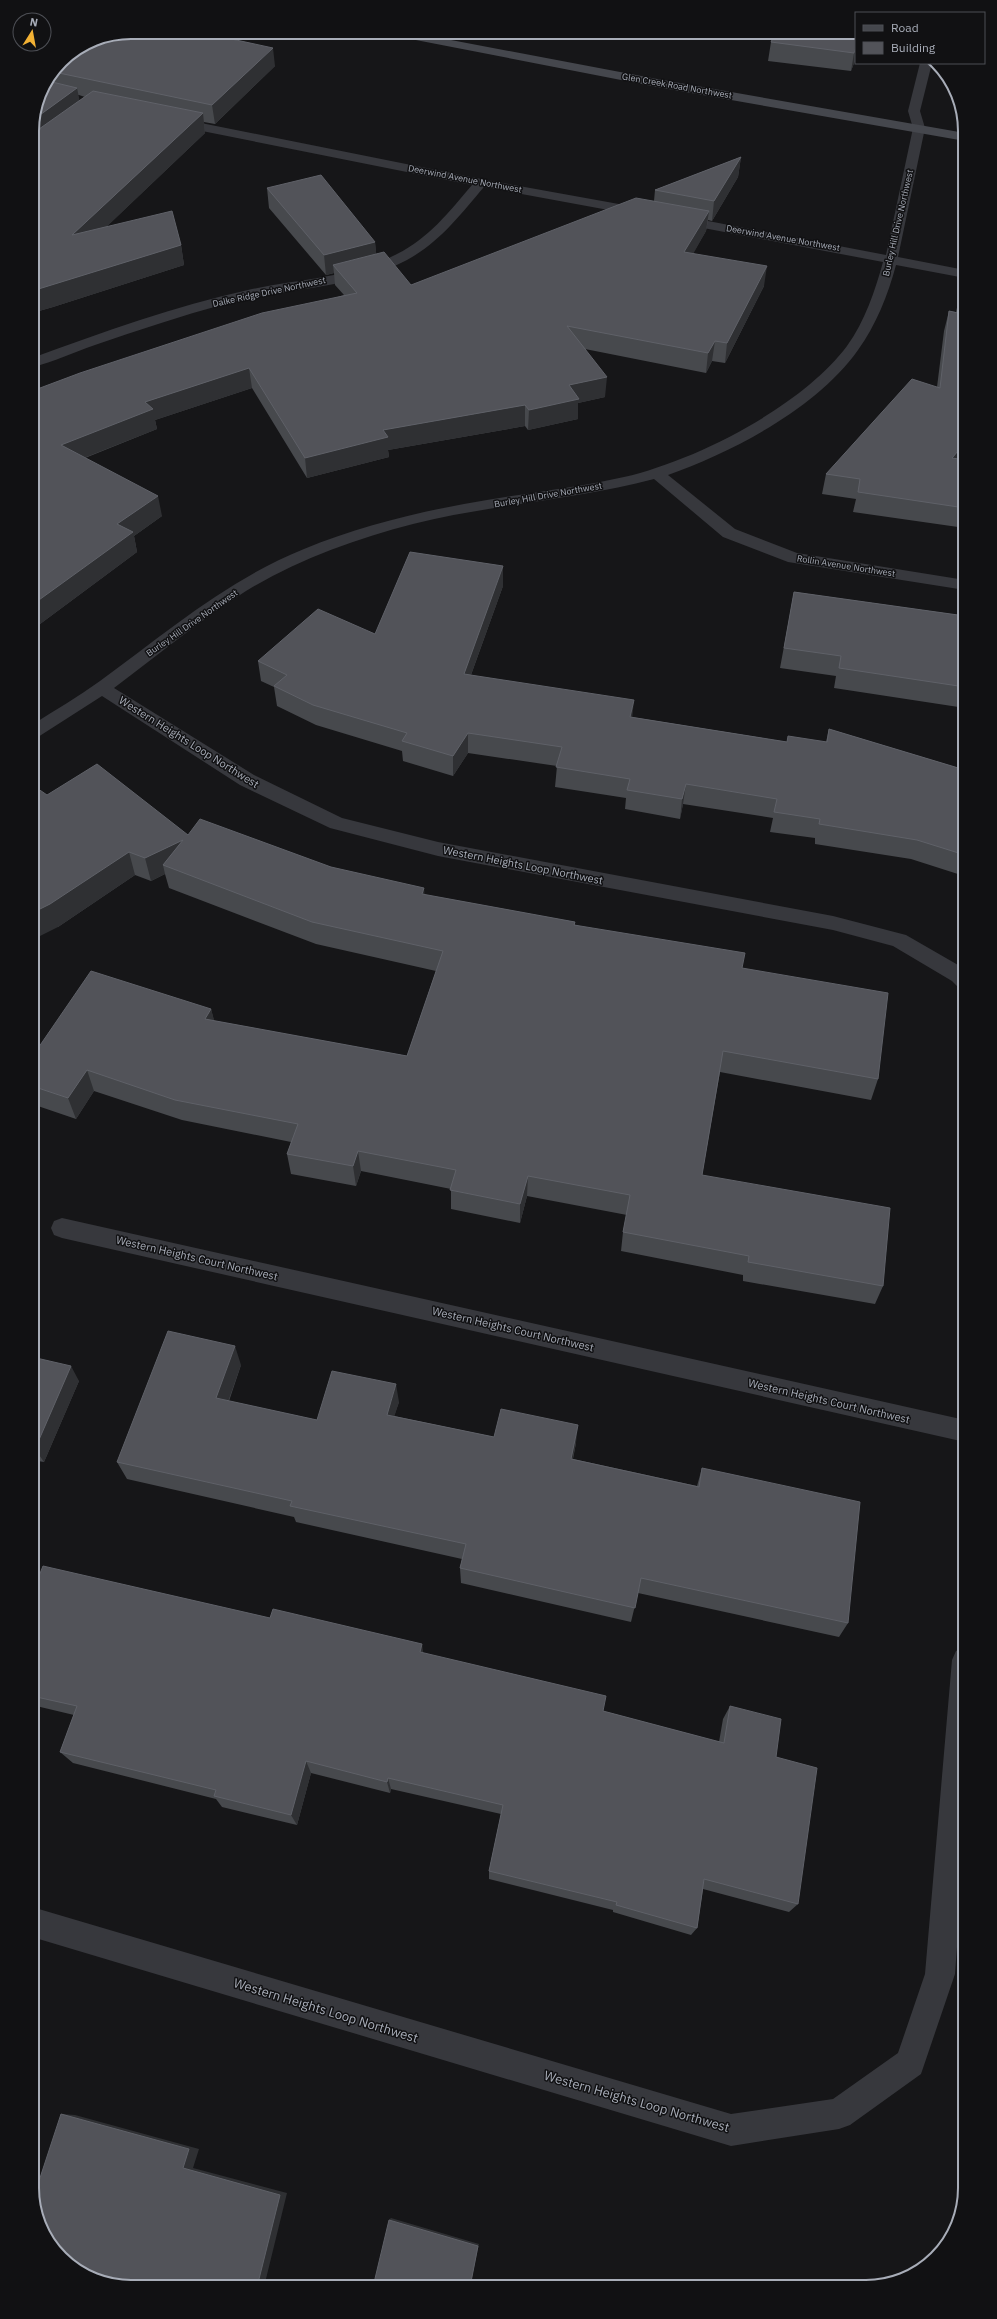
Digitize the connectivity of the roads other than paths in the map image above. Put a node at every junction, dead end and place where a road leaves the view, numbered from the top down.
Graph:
1 (427, 39) edge
2 (926, 64) edge
3 (164, 119) edge
4 (919, 128) junction
5 (958, 136) edge
6 (481, 183) junction
7 (651, 214) edge
8 (667, 217) edge
9 (891, 258) junction
10 (958, 272) edge
11 (39, 360) edge
12 (656, 473) junction
13 (958, 584) edge
14 (102, 688) junction
15 (39, 728) edge
16 (958, 974) edge
17 (62, 1228) dead end
18 (958, 1429) edge
19 (958, 1748) edge
20 (39, 1924) edge

1 - 4 main road, Glen Creek Road Northwest
2 - 4 street
3 - 6 street, Deerwind Avenue Northwest
4 - 5 main road, Glen Creek Road Northwest
4 - 9 street, Burley Hill Drive Northwest
6 - 7 street, Deerwind Avenue Northwest
6 - 11 street, Dalke Ridge Drive Northwest
8 - 9 street, Deerwind Avenue Northwest
9 - 10 street, Deerwind Avenue Northwest
9 - 12 street, Burley Hill Drive Northwest
12 - 13 street, Rollin Avenue Northwest
12 - 14 street, Burley Hill Drive Northwest
14 - 15 street, Burley Hill Drive Northwest
14 - 16 street, Western Heights Loop Northwest
17 - 18 street, Western Heights Court Northwest
19 - 20 street, Western Heights Loop Northwest

